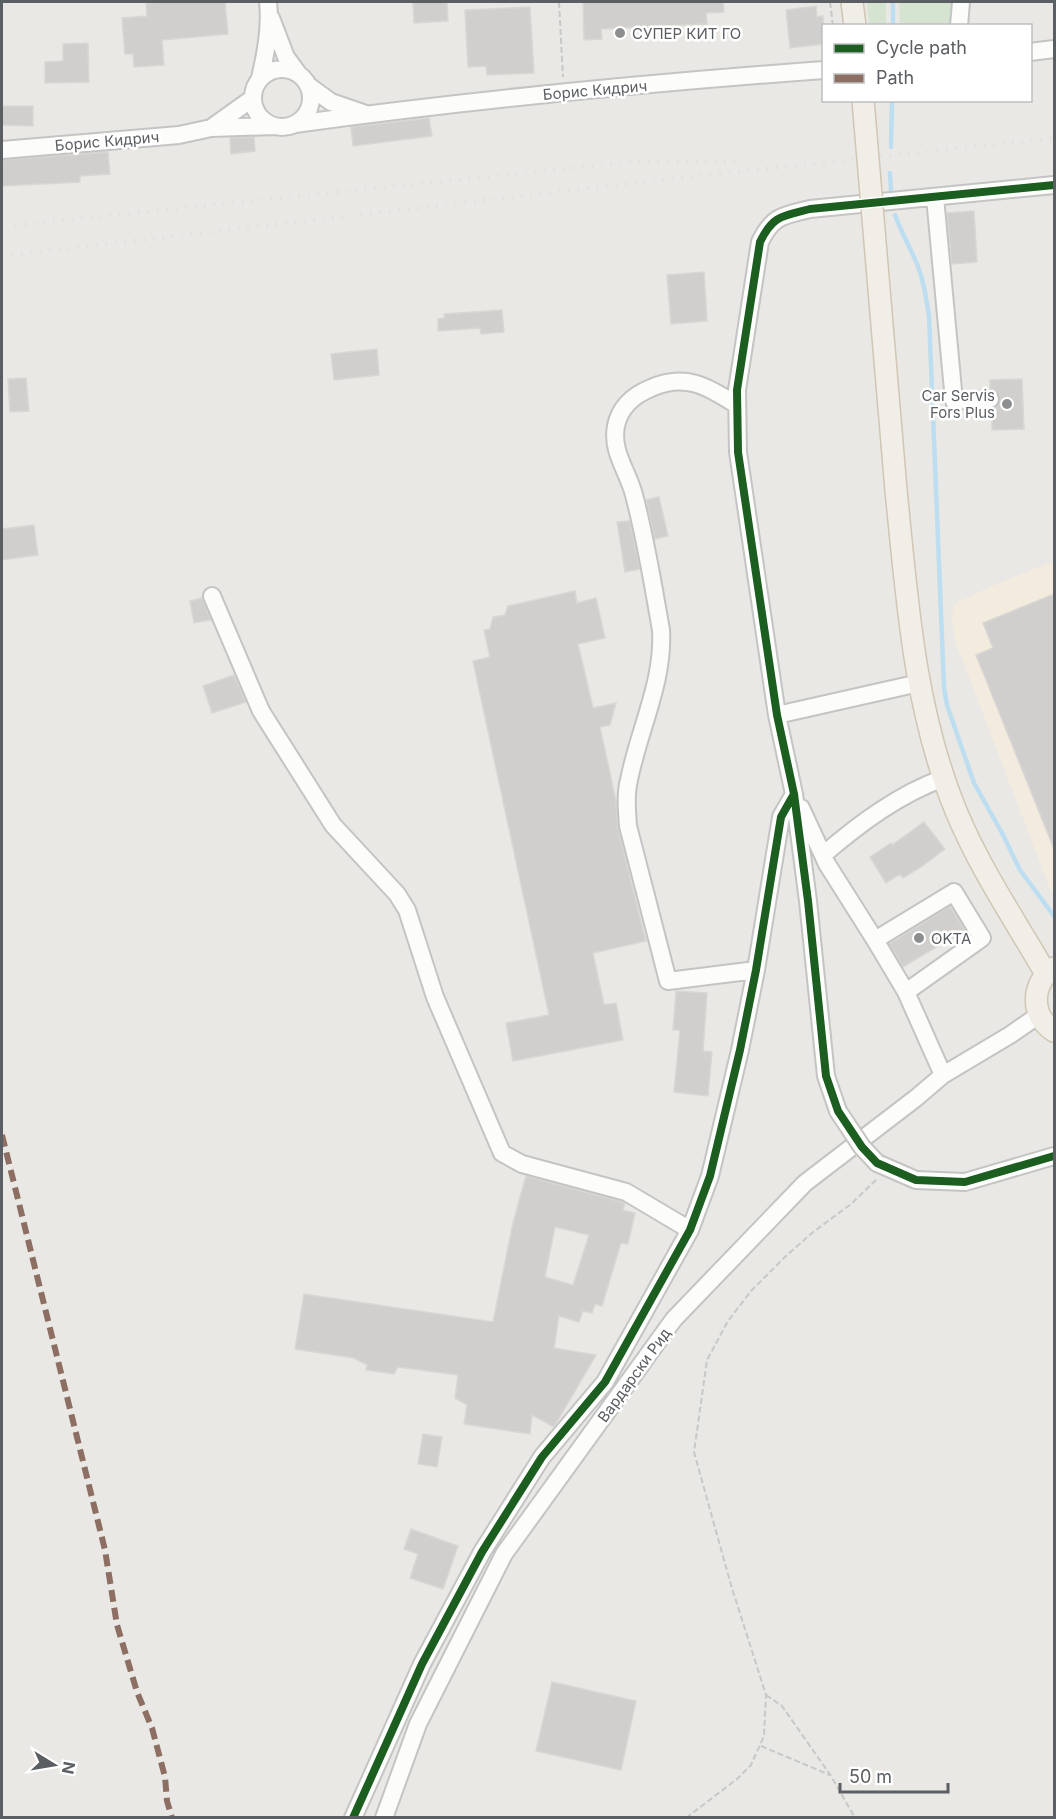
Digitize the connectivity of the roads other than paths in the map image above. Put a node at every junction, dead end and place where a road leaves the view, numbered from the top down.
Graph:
1 (852, 2) edge
2 (961, 2) edge
3 (268, 8) edge
4 (855, 24) edge
5 (959, 24) edge
6 (1054, 49) edge
7 (1032, 52) edge
8 (822, 70) edge
9 (297, 72) junction
10 (260, 78) junction
11 (309, 86) junction
12 (253, 98) junction
13 (863, 102) edge
14 (366, 114) junction
15 (295, 124) junction
16 (274, 126) junction
17 (212, 128) junction
18 (2, 150) edge
19 (1054, 184) edge
20 (935, 197) junction
21 (990, 399) dead end
22 (735, 404) junction
23 (212, 596) dead end
24 (919, 683) junction
25 (777, 715) junction
26 (944, 778) junction
27 (794, 794) junction
28 (823, 855) junction
29 (876, 940) junction
30 (1052, 968) edge
31 (756, 970) junction
32 (906, 992) junction
33 (1046, 1023) edge
34 (943, 1075) junction
35 (1054, 1156) edge
36 (690, 1230) junction
37 (353, 1818) edge
38 (384, 1818) edge

1 - 4 main road
2 - 5 street
3 - 9 street
3 - 10 street
6 - 7 street
8 - 14 street, Борис Кидрич
9 - 10 street
9 - 11 street
10 - 12 street
11 - 14 street
11 - 15 street
12 - 16 street
12 - 17 street
13 - 24 main road, bridge
14 - 15 street, Борис Кидрич
15 - 16 street
16 - 17 street
17 - 18 street, Борис Кидрич
19 - 20 street
20 - 21 street
20 - 22 street
22 - 25 street
22 - 31 street
23 - 36 street
24 - 25 street
24 - 26 main road
25 - 27 street
26 - 28 street
26 - 30 main road
27 - 28 street
27 - 31 street
27 - 35 street, bridge
28 - 29 street
29 - 32 street
29 - 32 street
30 - 33 main road
31 - 36 street
32 - 34 street
33 - 34 street, Вардарски Рид
34 - 38 street, Вардарски Рид
36 - 37 street

